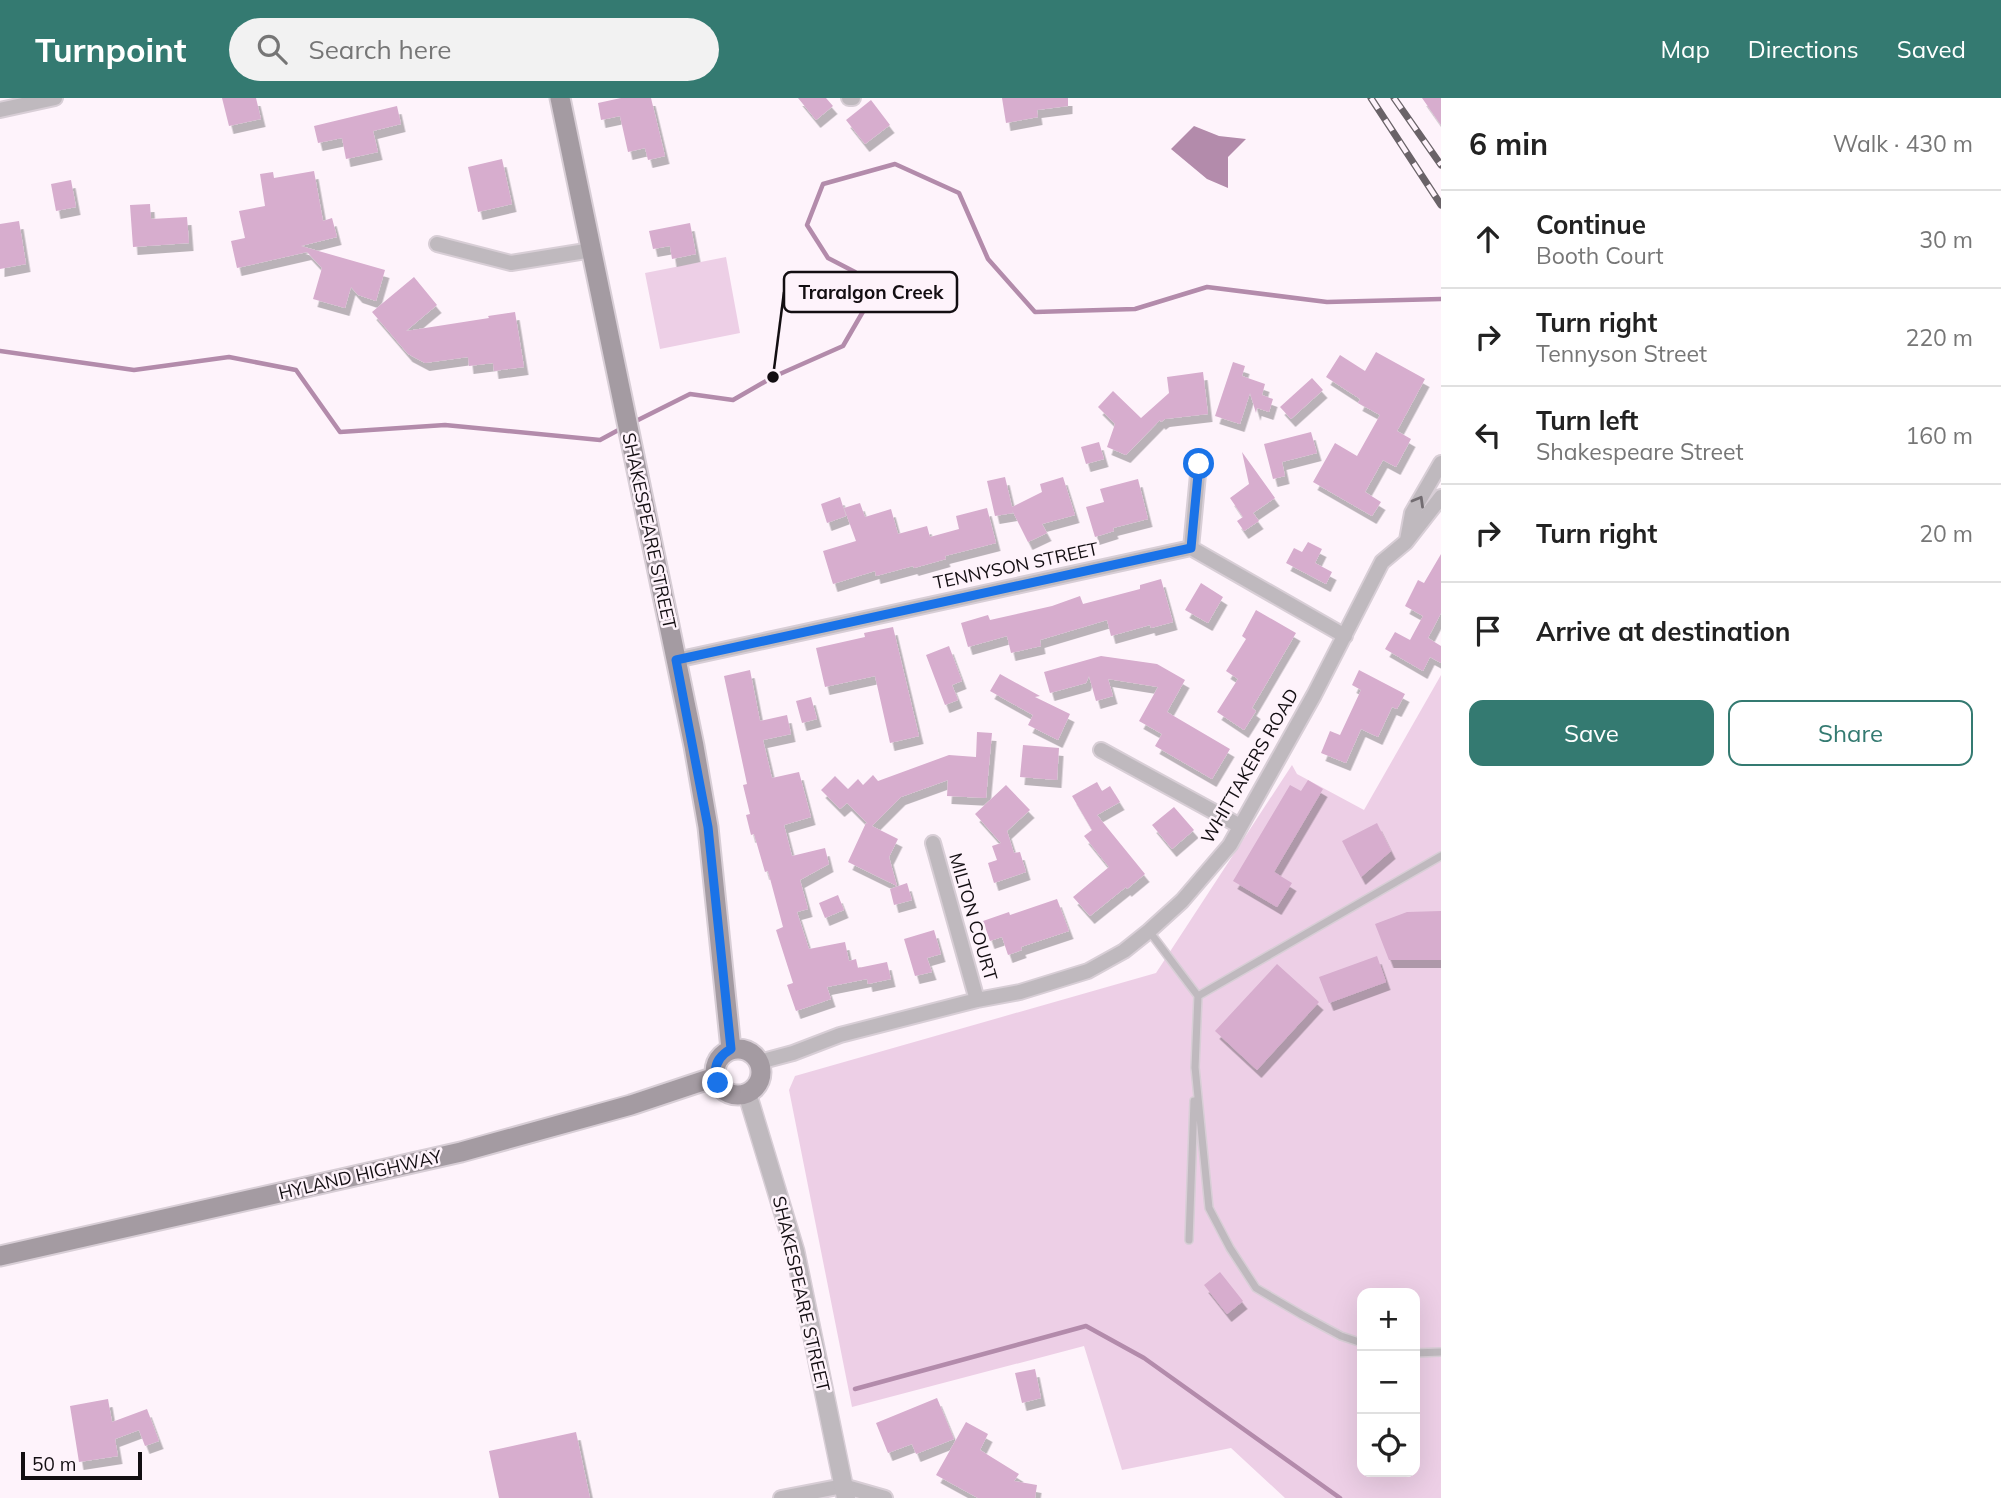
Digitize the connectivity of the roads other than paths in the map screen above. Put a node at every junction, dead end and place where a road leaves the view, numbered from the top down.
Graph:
1 (55, 98) edge
2 (560, 98) edge
3 (0, 110) edge
4 (437, 244) dead end
5 (592, 250) junction
6 (1441, 463) edge
7 (1199, 464) dead end
8 (1441, 497) edge
9 (1406, 542) junction
10 (1191, 548) junction
11 (1345, 636) junction
12 (676, 660) junction
13 (1101, 750) dead end
14 (1240, 826) junction
15 (933, 843) dead end
16 (1441, 856) edge
17 (1149, 931) junction
18 (1198, 996) junction
19 (976, 1000) junction
20 (731, 1049) junction
21 (759, 1062) junction
22 (1195, 1067) junction
23 (716, 1077) junction
24 (747, 1093) junction
25 (1189, 1240) dead end
26 (0, 1256) edge
27 (1357, 1341) edge
28 (1441, 1352) edge
29 (1420, 1353) edge
30 (844, 1492) edge
31 (781, 1498) edge
32 (885, 1498) edge

1 - 3 street
2 - 5 main road, SHAKESPEARE STREET
4 - 5 street
5 - 12 main road, SHAKESPEARE STREET
9 -> 6 street
7 - 10 street
8 - 9 street, WHITTAKERS ROAD
9 - 11 street, WHITTAKERS ROAD
10 - 11 street
10 - 12 street, TENNYSON STREET
11 - 14 street, WHITTAKERS ROAD
12 - 20 main road, SHAKESPEARE STREET
13 - 14 street
14 - 17 street, WHITTAKERS ROAD
15 - 19 street, MILTON COURT
16 - 18 lane
17 - 18 lane
17 - 19 street, WHITTAKERS ROAD
18 - 22 lane
19 - 21 street, WHITTAKERS ROAD
20 - 21 main road
20 - 23 main road
21 - 24 main road
22 - 25 lane
22 - 27 lane
23 - 24 main road
23 - 26 main road, HYLAND HIGHWAY
24 - 30 street, SHAKESPEARE STREET
28 - 29 lane
30 - 31 street
30 - 32 street

